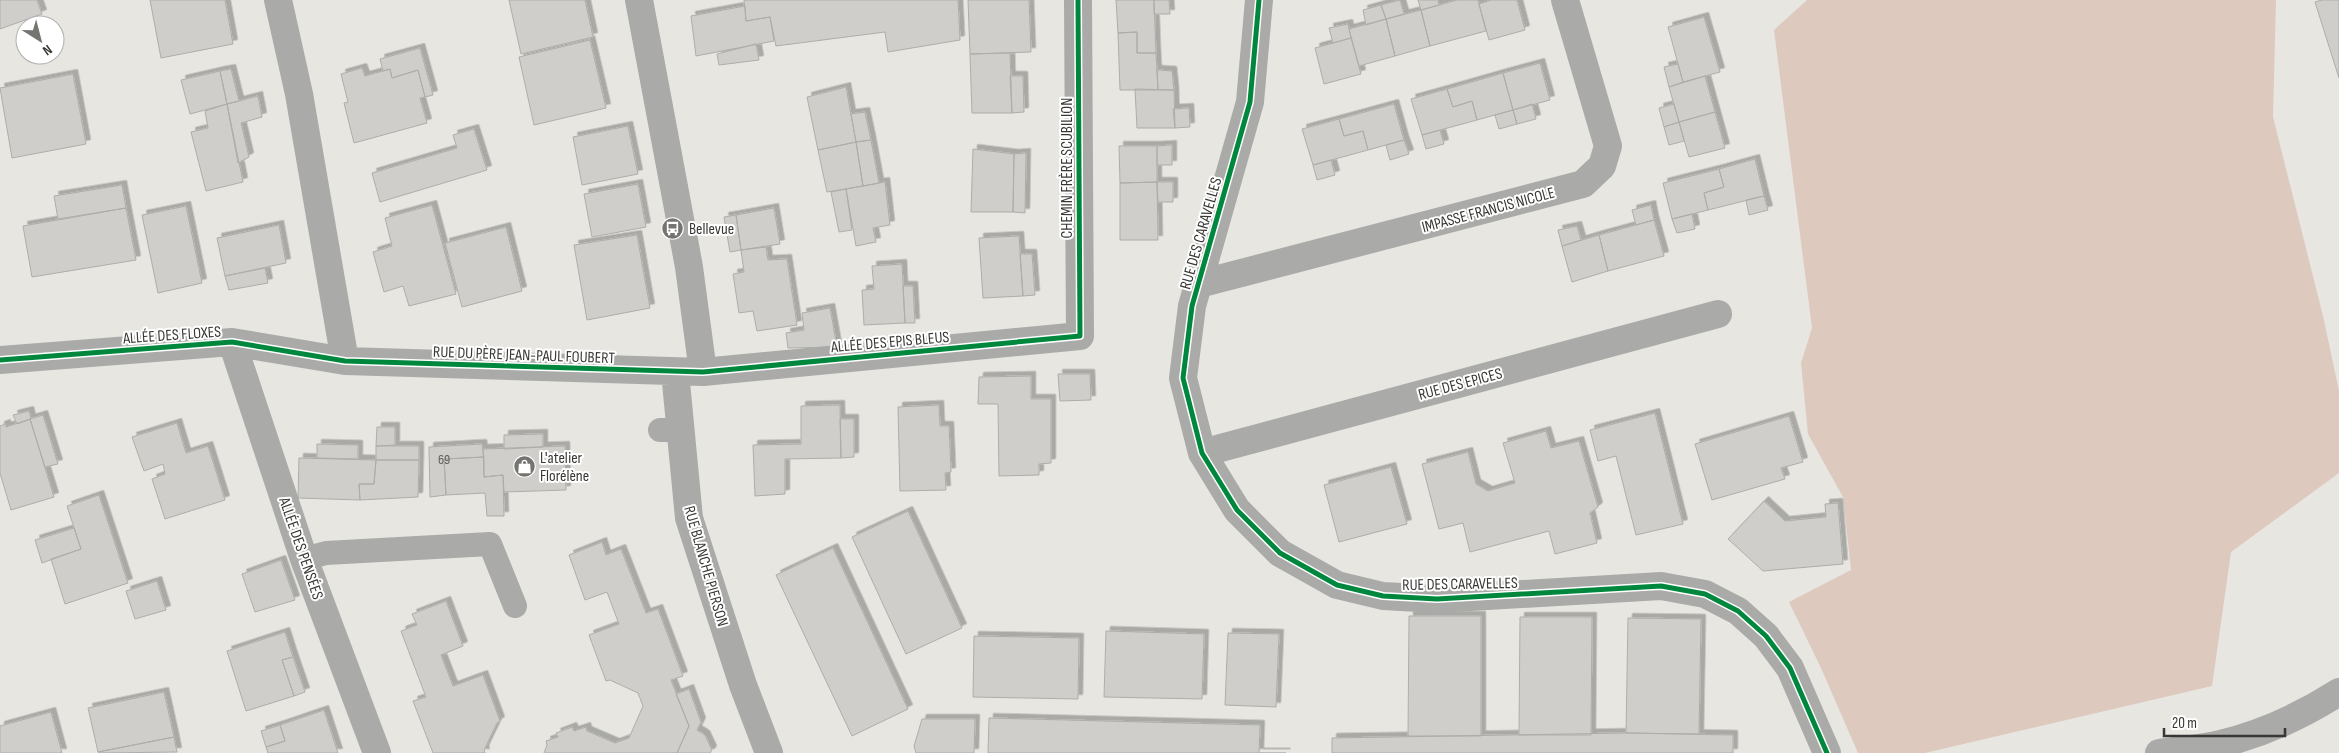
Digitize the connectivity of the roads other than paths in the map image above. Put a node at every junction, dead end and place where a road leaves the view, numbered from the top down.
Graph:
1 (278, 0) edge
2 (639, 0) edge
3 (1078, 0) edge
4 (1259, 0) edge
5 (1565, 0) edge
6 (1199, 284) junction
7 (1718, 314) dead end
8 (1080, 336) joint
9 (232, 342) junction
10 (0, 360) edge
11 (346, 361) junction
12 (675, 372) junction
13 (702, 372) junction
14 (1202, 453) junction
15 (304, 560) junction
16 (515, 606) dead end
17 (2339, 692) edge
18 (378, 753) edge
19 (769, 753) edge
20 (1827, 753) edge
21 (2159, 753) edge

1 - 11 street
2 - 13 street
3 - 8 street, CHEMIN FRÈRE SCUBILION
4 - 6 street, RUE DES CARAVELLES
5 - 6 street, IMPASSE FRANCIS NICOLE
6 - 14 street, RUE DES CARAVELLES
7 - 14 street, RUE DES EPICES
8 - 13 street, ALLÉE DES EPIS BLEUS
9 - 10 street, ALLÉE DES FLOXES
9 - 11 street, ALLÉE DES FLOXES
9 - 15 street, ALLÉE DES PENSÉES
11 - 12 street, RUE DU PÈRE JEAN-PAUL FOUBERT
12 - 13 street, RUE DU PÈRE JEAN-PAUL FOUBERT
12 - 19 street, RUE BLANCHE PIERSON
14 - 20 street, RUE DES CARAVELLES
15 - 16 lane
15 - 18 street, ALLÉE DES PENSÉES
17 - 21 street

